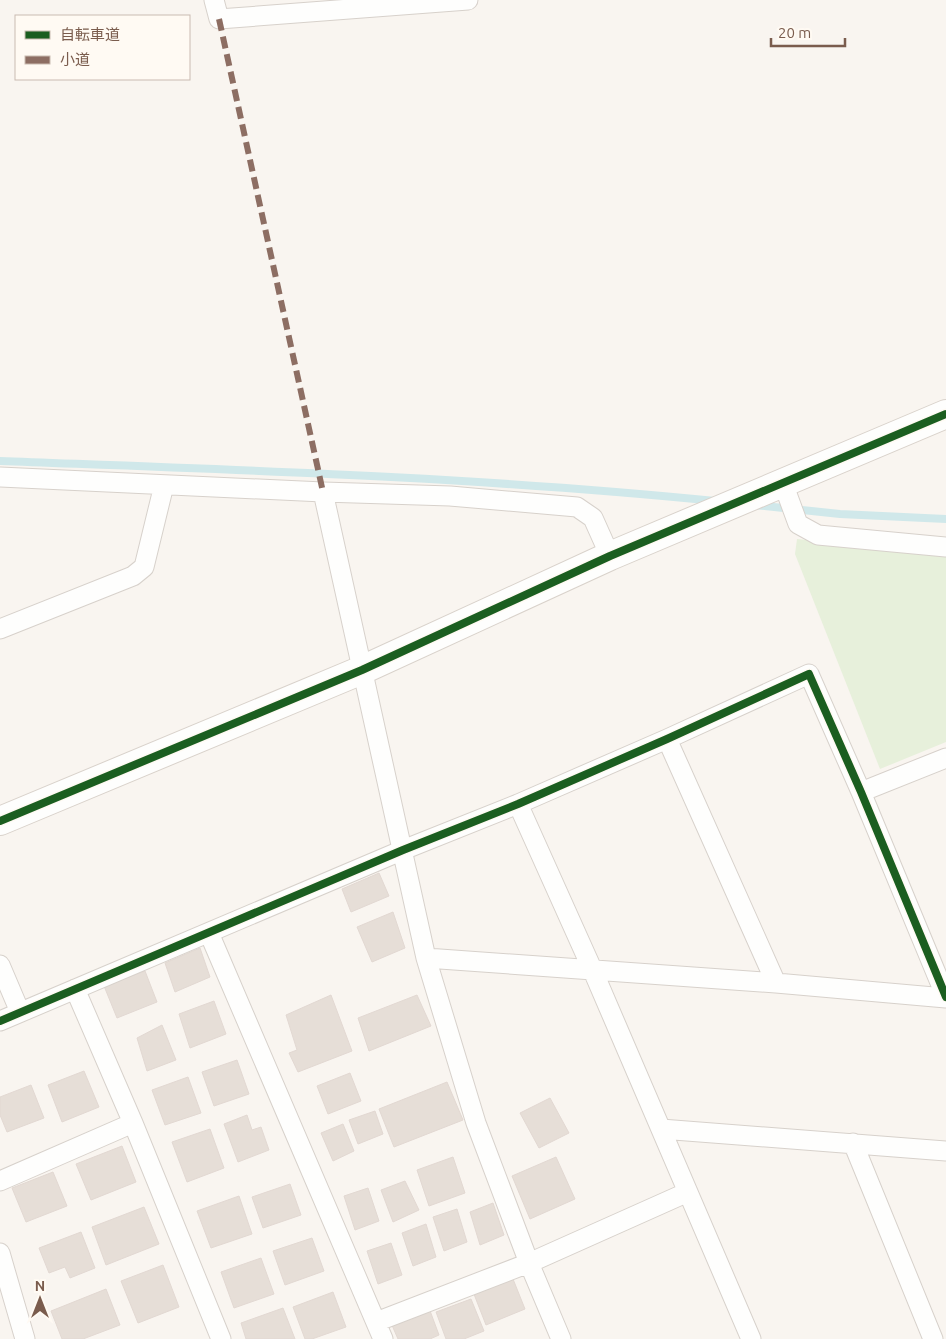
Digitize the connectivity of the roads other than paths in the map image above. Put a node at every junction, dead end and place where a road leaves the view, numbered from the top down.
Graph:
1 (214, 0) edge
2 (468, 0) edge
3 (946, 414) edge
4 (0, 477) edge
5 (164, 485) junction
6 (785, 488) junction
7 (323, 492) junction
8 (946, 547) edge
9 (610, 556) junction
10 (0, 629) edge
11 (362, 670) junction
12 (668, 739) junction
13 (946, 758) edge
14 (861, 792) junction
15 (518, 804) junction
16 (0, 821) edge
17 (403, 850) junction
18 (209, 933) junction
19 (426, 958) junction
20 (0, 965) edge
21 (592, 970) junction
22 (776, 983) junction
23 (75, 989) junction
24 (946, 998) edge
25 (20, 1012) junction
26 (0, 1021) edge
27 (133, 1123) junction
28 (660, 1129) junction
29 (853, 1143) junction
30 (946, 1151) edge
31 (0, 1181) edge
32 (688, 1192) junction
33 (0, 1253) edge
34 (529, 1263) junction
35 (379, 1330) edge
36 (25, 1339) edge
37 (221, 1339) edge
38 (561, 1339) edge
39 (751, 1339) edge
40 (933, 1339) edge

1 - 2 street
3 - 6 street
4 - 5 street
5 - 7 street
5 - 10 street
6 - 8 street
6 - 9 street
7 - 9 street
7 - 11 street
9 - 11 street
11 - 16 street
11 - 17 street
12 - 14 street
12 - 15 street
12 - 22 street
13 - 14 street
14 - 24 street
15 - 17 street
15 - 21 street
17 - 18 street
17 - 19 street
18 - 23 street
18 - 35 street
19 - 21 street
19 - 34 street
20 - 25 street
21 - 22 street
21 - 28 street
22 - 24 street
23 - 25 street
23 - 27 street
25 - 26 street
27 - 31 street
27 - 37 street
28 - 29 street
28 - 32 street
29 - 30 street
29 - 40 street
32 - 34 street
32 - 39 street
33 - 36 street
34 - 35 street
34 - 38 street

